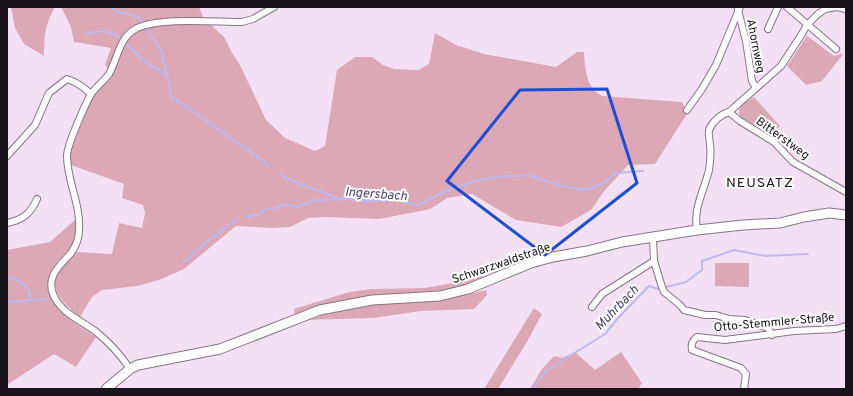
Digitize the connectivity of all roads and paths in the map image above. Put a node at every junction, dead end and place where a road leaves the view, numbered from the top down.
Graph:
1 (274, 7) edge
2 (778, 7) edge
3 (787, 7) edge
4 (738, 8) edge
5 (846, 9) edge
6 (807, 25) junction
7 (768, 29) dead end
8 (836, 49) dead end
9 (756, 88) junction
10 (91, 94) junction
11 (687, 110) dead end
12 (730, 112) junction
13 (7, 156) edge
14 (846, 192) edge
15 (37, 199) dead end
16 (846, 215) edge
17 (7, 223) edge
18 (697, 230) junction
19 (653, 238) junction
20 (654, 261) junction
21 (592, 306) dead end
22 (846, 326) edge
23 (772, 335) junction
24 (130, 368) junction
25 (106, 389) edge
26 (744, 389) edge

1 - 10 street
2 - 7 street
3 - 6 street
4 - 9 street, Ahornweg
4 - 11 street
5 - 6 street
6 - 8 street
6 - 9 street
9 - 12 street
10 - 13 street
10 - 24 street
12 - 14 street, Bitterstweg
12 - 18 street
15 - 17 street
16 - 18 main road, Schwarzwaldstraße
18 - 19 main road, Schwarzwaldstraße
19 - 20 street
19 - 24 main road, Schwarzwaldstraße
20 - 21 street
20 - 23 street
22 - 23 street, Otto-Stemmler-Straße
23 - 26 street, Otto-Stemmler-Straße
24 - 25 main road, Schwarzwaldstraße

